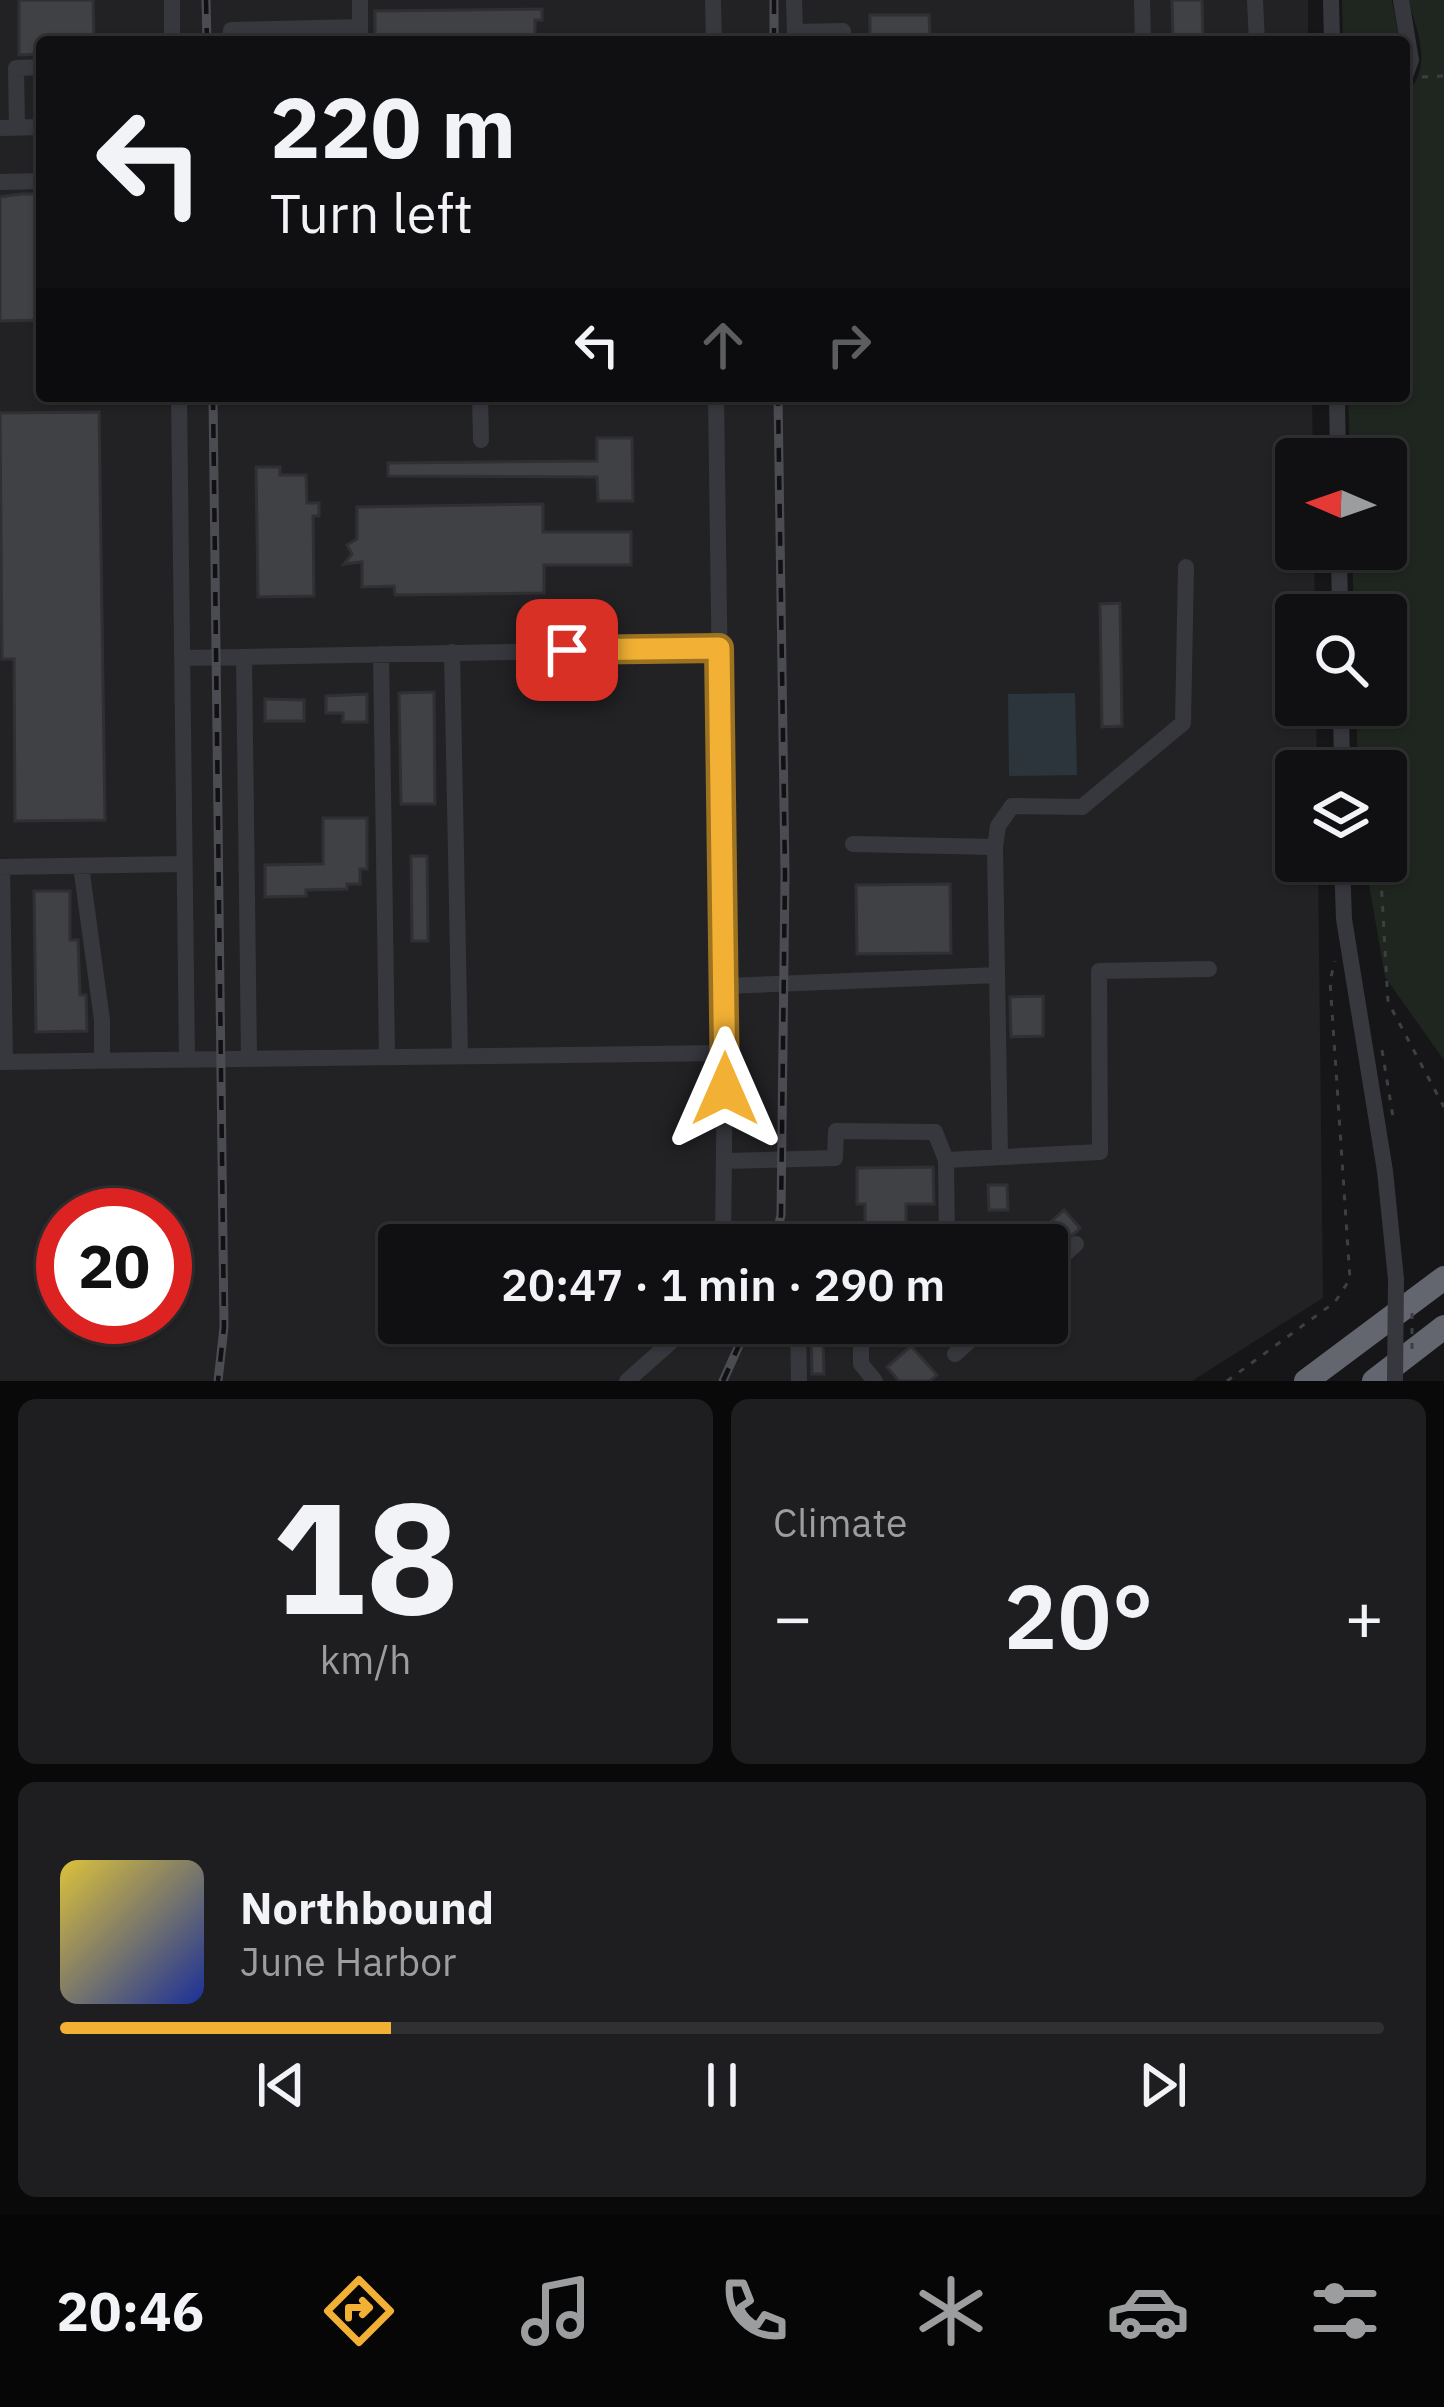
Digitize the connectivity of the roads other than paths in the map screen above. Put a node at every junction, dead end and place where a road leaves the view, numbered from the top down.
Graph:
1 (172, 0) edge
2 (360, 0) edge
3 (713, 0) edge
4 (794, 0) edge
5 (1142, 0) edge
6 (1255, 0) edge
7 (1331, 0) edge
8 (1401, 0) edge
9 (360, 34) edge
10 (172, 36) edge
11 (231, 36) edge
12 (714, 36) edge
13 (843, 36) edge
14 (1143, 36) edge
15 (1257, 36) edge
16 (1332, 36) edge
17 (1408, 36) edge
18 (36, 68) edge
19 (8, 128) edge
20 (0, 182) edge
21 (36, 182) edge
22 (179, 402) edge
23 (480, 402) edge
24 (716, 402) edge
25 (1337, 402) edge
26 (1338, 438) edge
27 (481, 440) dead end
28 (1186, 567) dead end
29 (719, 648) junction
30 (452, 652) junction
31 (381, 654) junction
32 (244, 657) junction
33 (184, 658) junction
34 (854, 844) dead end
35 (995, 847) junction
36 (183, 864) junction
37 (1, 866) edge
38 (81, 866) junction
39 (1343, 882) edge
40 (1209, 969) dead end
41 (997, 975) junction
42 (724, 986) junction
43 (725, 1052) junction
44 (387, 1056) junction
45 (460, 1056) junction
46 (249, 1058) junction
47 (188, 1059) junction
48 (102, 1060) junction
49 (3, 1062) edge
50 (1000, 1157) junction
51 (946, 1160) junction
52 (724, 1161) junction
53 (723, 1224) edge
54 (947, 1224) edge
55 (1076, 1244) dead end
56 (1068, 1251) edge
57 (1444, 1279) edge
58 (1444, 1327) edge
59 (669, 1344) edge
60 (798, 1344) edge
61 (861, 1344) edge
62 (966, 1344) edge
63 (955, 1354) dead end
64 (628, 1381) edge
65 (799, 1381) edge
66 (875, 1381) edge
67 (1306, 1381) edge
68 (1374, 1381) edge
69 (1395, 1381) edge

1 - 10 street
2 - 9 street
3 - 12 street
4 - 13 street
5 - 14 street
6 - 15 street
7 - 16 street
8 - 17 street
9 - 11 street
18 - 19 street
20 - 21 street
22 - 33 street
23 - 27 street
24 - 29 street
25 - 26 street
28 - 35 street
29 - 30 street
29 - 42 street
30 - 31 street
30 - 45 street
31 - 32 street
31 - 44 street
32 - 33 street
32 - 46 street
33 - 36 street
34 - 35 street
35 - 41 street
36 - 38 street
36 - 47 street
37 - 38 street
37 - 49 street
38 - 48 street
39 - 69 street, bridge
40 - 50 street
41 - 42 street
41 - 50 street
42 - 43 street
43 - 45 street
43 - 52 street
44 - 45 street
44 - 46 street
46 - 47 street
47 - 48 street
48 - 49 street
50 - 51 street
51 - 52 street
51 - 54 street
52 - 53 street
55 - 56 street
57 - 67 highway
58 - 68 highway
59 - 64 street
60 - 65 street
61 - 66 street
62 - 63 street

